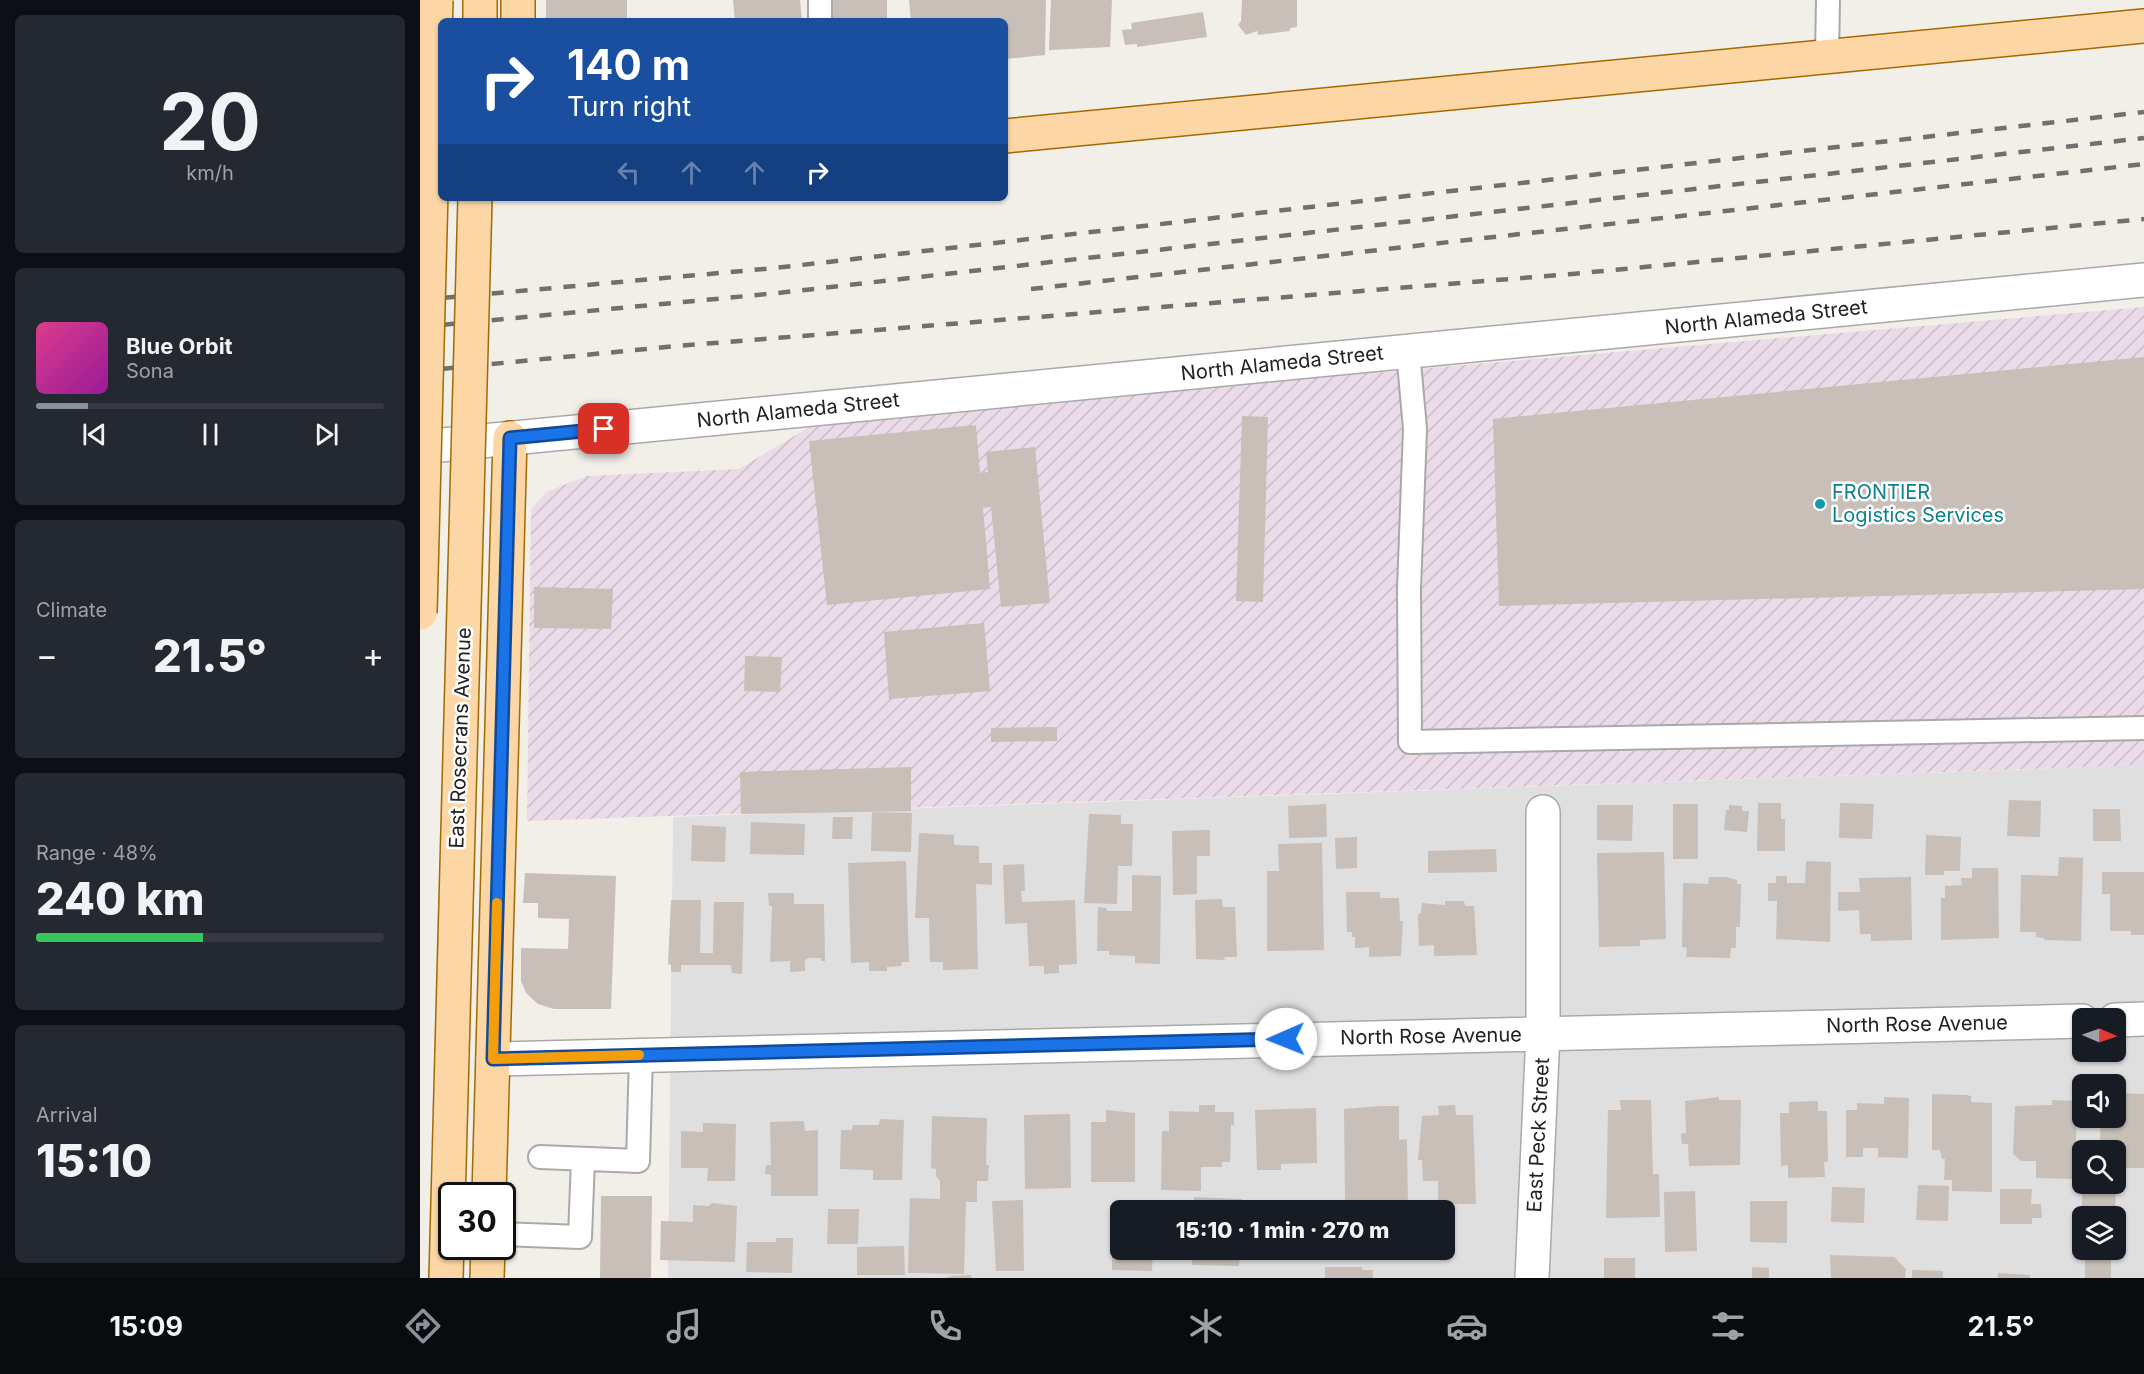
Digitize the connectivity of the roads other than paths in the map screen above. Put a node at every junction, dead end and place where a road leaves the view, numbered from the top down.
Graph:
1 (436, 0) edge
2 (480, 0) edge
3 (518, 0) edge
4 (820, 0) edge
5 (1828, 0) edge
6 (480, 18) edge
7 (518, 18) edge
8 (819, 18) edge
9 (2144, 26) edge
10 (1827, 56) junction
11 (1008, 136) edge
12 (438, 192) edge
13 (420, 194) edge
14 (475, 201) edge
15 (2144, 280) edge
16 (1408, 351) junction
17 (510, 438) junction
18 (420, 447) edge
19 (420, 613) edge
20 (2144, 728) edge
21 (1543, 812) dead end
22 (2144, 1019) edge
23 (2126, 1020) edge
24 (2072, 1021) edge
25 (1543, 1033) junction
26 (641, 1055) junction
27 (493, 1059) junction
28 (540, 1157) dead end
29 (584, 1159) junction
30 (489, 1182) edge
31 (516, 1235) edge
32 (488, 1260) edge
33 (446, 1278) edge
34 (487, 1278) edge
35 (1532, 1278) edge

1 - 19 main road, bridge
2 - 6 main road
3 - 7 main road
4 - 8 lane
5 - 10 lane
9 - 10 main road
10 - 11 main road
12 - 13 main road
14 - 33 main road, East Rosecrans Avenue, bridge
15 - 16 street, North Alameda Street
16 - 17 street, North Alameda Street
16 - 20 lane
17 - 18 street, North Alameda Street
17 - 27 main road
21 - 25 street, East Peck Street
22 - 23 street
24 - 25 street, North Rose Avenue
25 - 26 street, North Rose Avenue
25 - 35 street, East Peck Street
26 - 27 street, North Rose Avenue
26 - 29 lane
27 - 30 main road
28 - 29 lane
29 - 31 lane
32 - 34 main road

